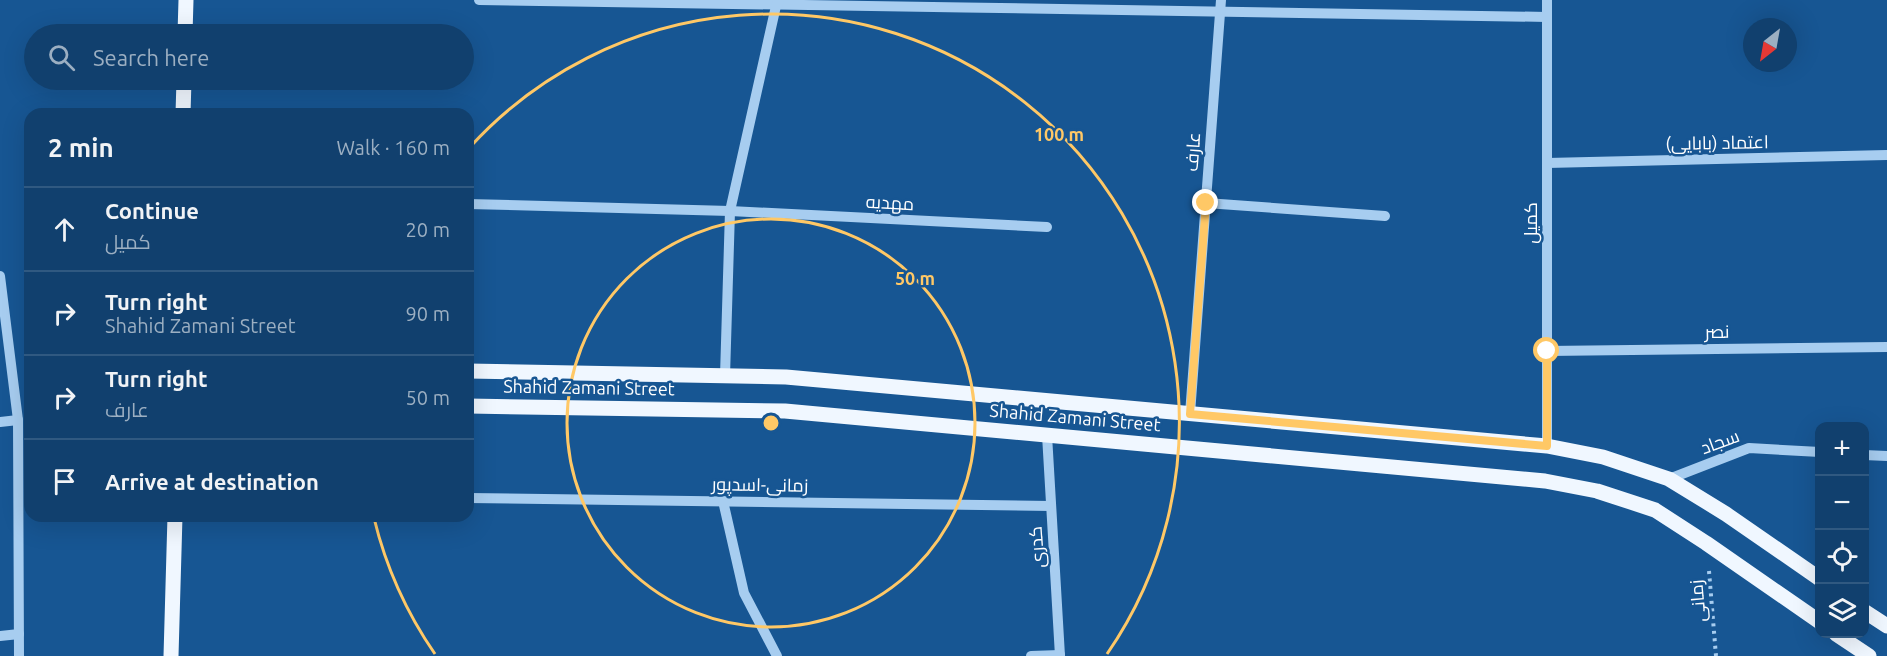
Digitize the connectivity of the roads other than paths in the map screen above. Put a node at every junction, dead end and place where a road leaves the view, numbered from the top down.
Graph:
1 (186, 0) edge
2 (479, 0) edge
3 (1546, 0) edge
4 (778, 3) edge
5 (1220, 5) edge
6 (1547, 16) junction
7 (185, 24) edge
8 (184, 90) edge
9 (183, 108) edge
10 (1887, 155) edge
11 (1547, 163) junction
12 (1206, 203) junction
13 (474, 204) edge
14 (730, 211) junction
15 (1385, 216) dead end
16 (1047, 227) dead end
17 (0, 276) edge
18 (1887, 347) edge
19 (1547, 351) junction
20 (474, 371) edge
21 (725, 376) junction
22 (474, 406) edge
23 (1190, 414) junction
24 (18, 420) junction
25 (0, 422) edge
26 (1047, 435) junction
27 (1547, 446) junction
28 (1815, 452) edge
29 (1869, 454) edge
30 (1887, 456) edge
31 (1670, 479) junction
32 (474, 498) edge
33 (723, 501) junction
34 (1051, 506) junction
35 (175, 522) edge
36 (1815, 576) edge
37 (1869, 614) edge
38 (1815, 619) edge
39 (1887, 626) edge
40 (19, 634) junction
41 (0, 636) edge
42 (1843, 638) edge
43 (19, 656) edge
44 (171, 656) edge
45 (777, 656) edge
46 (1031, 656) edge
47 (1060, 656) edge
48 (1869, 656) edge

1 - 7 main road
2 - 4 street
3 - 6 street, کمیل
4 - 5 street
4 - 14 street
5 - 6 street
5 - 12 street, عارف
6 - 11 street, کمیل
8 - 9 main road
10 - 11 street, اعتماد (بابایی)
11 - 19 street, کمیل
12 - 15 street
12 - 23 street, عارف
13 - 14 street, مهدیه
14 - 16 street, مهدیه
14 - 21 street
17 - 24 street
18 - 19 street, نصر
19 - 27 street, کمیل
20 - 21 main road, Shahid Zamani Street
21 - 23 main road, Shahid Zamani Street
22 - 26 main road, Shahid Zamani Street
23 - 27 main road, Shahid Zamani Street
24 - 25 street
24 - 40 street
26 - 34 street, کدری
26 - 38 main road, Shahid Zamani Street
27 - 31 main road, Shahid Zamani Street
28 - 31 street, سجاد
29 - 30 street
31 - 36 main road, Shahid Zamani Street
32 - 33 street, زمانی-اسدپور
33 - 34 street, زمانی-اسدپور
33 - 45 street
34 - 47 street, کدری
35 - 44 main road
37 - 39 main road
40 - 41 street
40 - 43 street
42 - 48 main road
46 - 47 street

